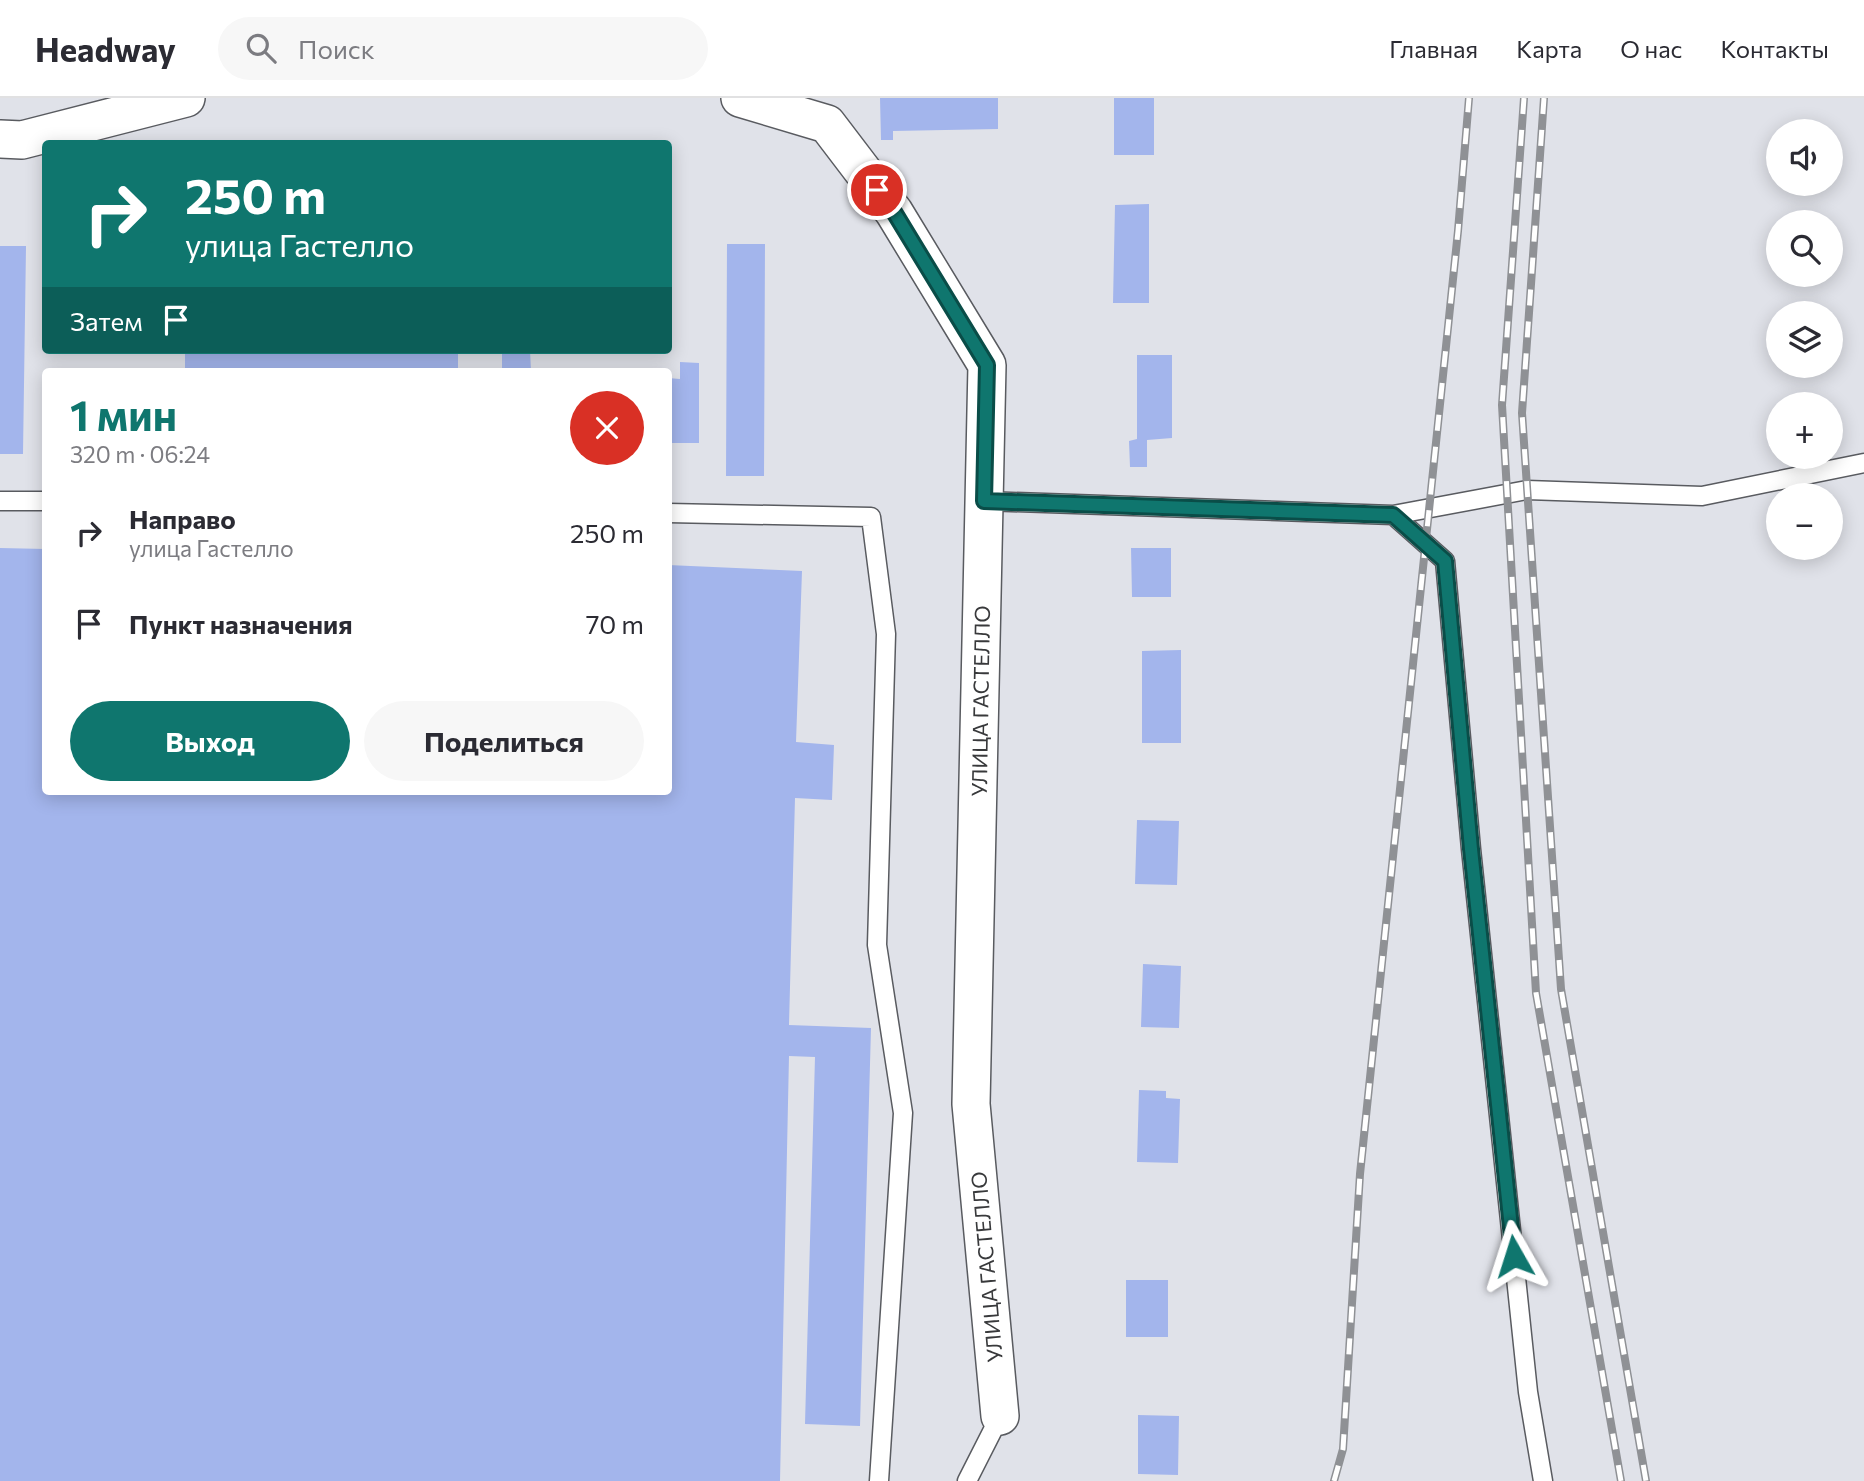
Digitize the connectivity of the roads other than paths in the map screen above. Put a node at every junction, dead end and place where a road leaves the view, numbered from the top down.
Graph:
1 (186, 98) edge
2 (740, 98) edge
3 (0, 139) edge
4 (1864, 463) edge
5 (0, 500) edge
6 (42, 501) edge
7 (984, 501) junction
8 (672, 513) edge
9 (1393, 515) junction
10 (1000, 1416) joint
11 (880, 1481) edge
12 (967, 1481) edge
13 (1544, 1481) edge

1 - 3 street
2 - 7 street, УЛИЦА ГАСТЕЛЛО
4 - 9 lane
5 - 6 lane
7 - 9 lane
7 - 10 street, УЛИЦА ГАСТЕЛЛО
8 - 11 lane
9 - 13 lane
10 - 12 lane

